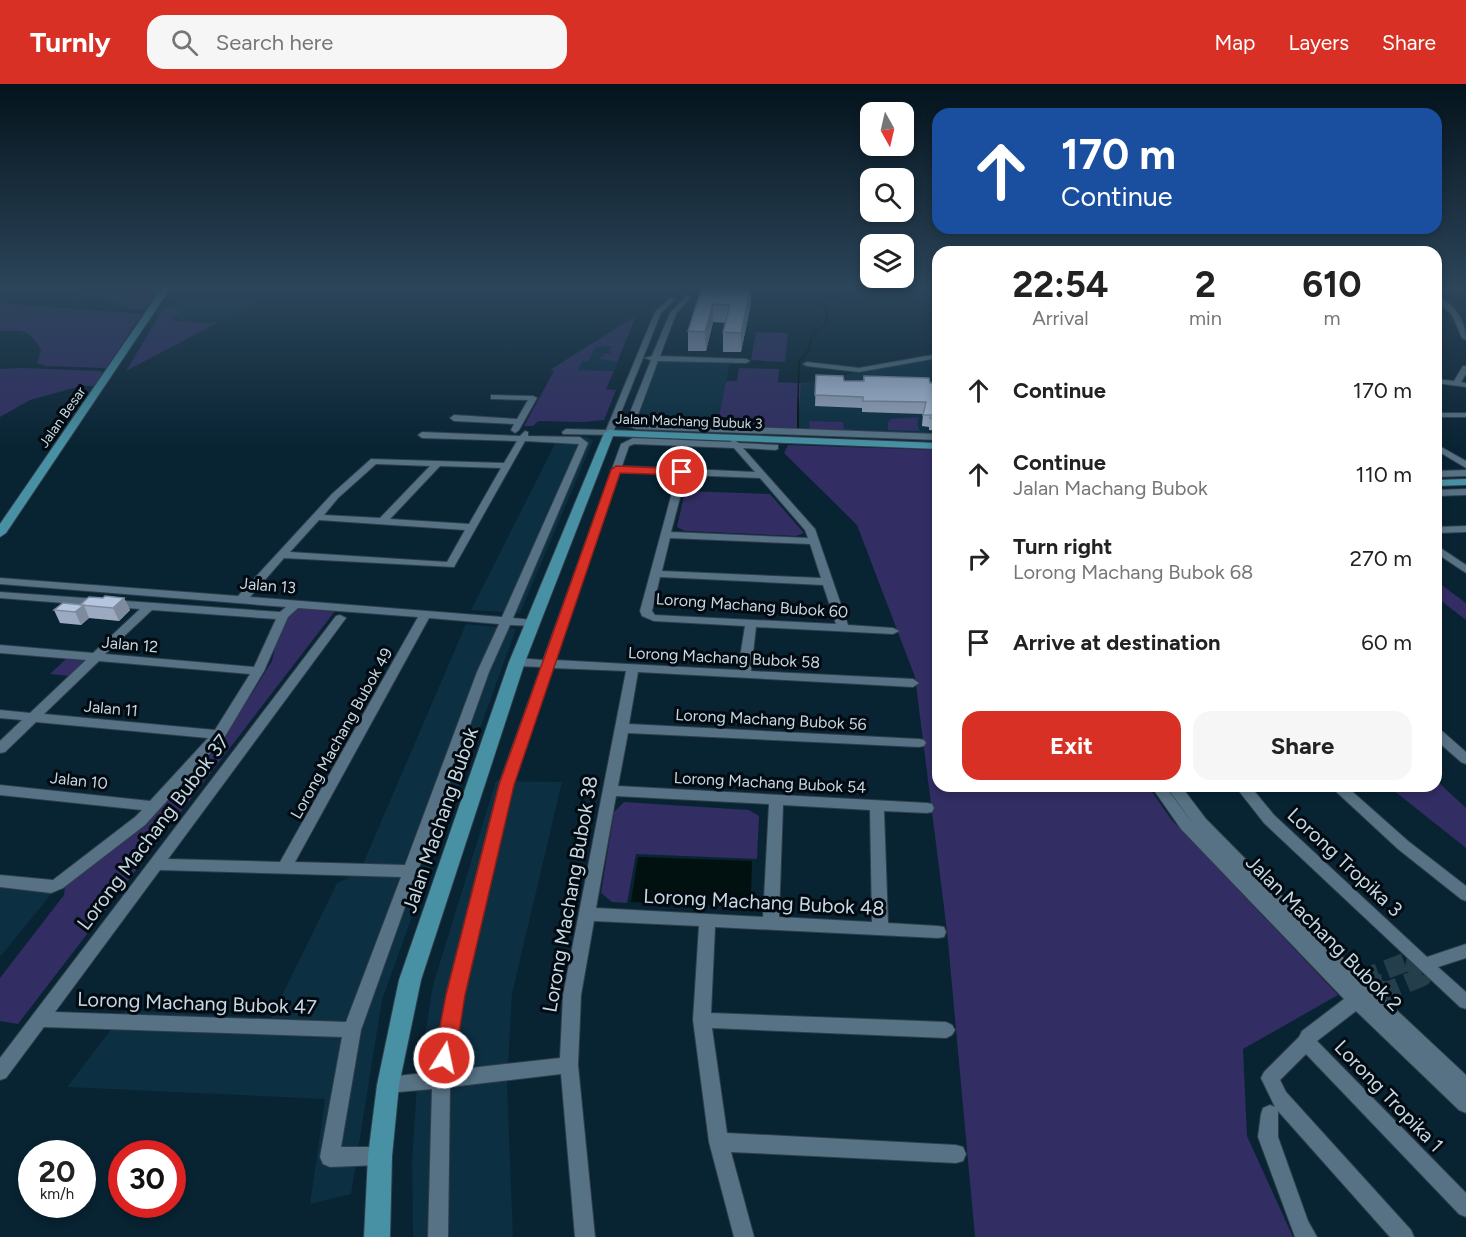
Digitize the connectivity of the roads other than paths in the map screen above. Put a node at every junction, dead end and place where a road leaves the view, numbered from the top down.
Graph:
1 (130, 341) edge
2 (645, 341) edge
3 (662, 341) edge
4 (932, 357) edge
5 (638, 358) junction
6 (654, 359) junction
7 (746, 362) dead end
8 (807, 364) dead end
9 (1466, 368) edge
10 (1442, 382) edge
11 (1456, 384) junction
12 (1466, 385) edge
13 (494, 397) dead end
14 (1442, 415) edge
15 (1466, 415) edge
16 (454, 418) dead end
17 (517, 426) junction
18 (440, 428) dead end
19 (609, 433) junction
20 (525, 434) junction
21 (422, 435) dead end
22 (932, 437) edge
23 (837, 438) junction
24 (770, 439) junction
25 (733, 442) junction
26 (932, 446) edge
27 (1442, 451) edge
28 (438, 463) junction
29 (1466, 465) edge
30 (507, 466) junction
31 (616, 470) junction
32 (682, 472) junction
33 (1466, 473) edge
34 (1442, 474) edge
35 (764, 475) junction
36 (1466, 482) edge
37 (1442, 483) edge
38 (1466, 492) edge
39 (1442, 493) edge
40 (315, 518) junction
41 (382, 522) junction
42 (472, 527) junction
43 (1466, 529) edge
44 (1442, 530) edge
45 (0, 533) edge
46 (666, 535) junction
47 (814, 541) junction
48 (1442, 552) edge
49 (282, 555) junction
50 (1466, 570) edge
51 (655, 574) junction
52 (0, 580) edge
53 (828, 582) junction
54 (0, 595) edge
55 (242, 599) junction
56 (296, 603) junction
57 (150, 605) junction
58 (426, 614) junction
59 (283, 616) junction
60 (340, 618) dead end
61 (506, 621) junction
62 (533, 623) junction
63 (751, 623) junction
64 (843, 628) junction
65 (893, 631) dead end
66 (0, 649) edge
67 (96, 657) junction
68 (525, 663) junction
69 (547, 664) junction
70 (633, 668) junction
71 (258, 671) junction
72 (744, 674) junction
73 (913, 683) dead end
74 (0, 714) edge
75 (33, 717) junction
76 (622, 728) junction
77 (219, 735) junction
78 (1442, 738) edge
79 (919, 743) dead end
80 (0, 749) edge
81 (1466, 759) edge
82 (0, 790) edge
83 (610, 791) junction
84 (1162, 792) edge
85 (1178, 792) edge
86 (1247, 792) edge
87 (1344, 792) edge
88 (776, 800) junction
89 (154, 806) junction
90 (877, 806) junction
91 (927, 808) dead end
92 (156, 864) junction
93 (285, 867) junction
94 (409, 871) junction
95 (0, 881) edge
96 (1466, 895) edge
97 (588, 914) junction
98 (707, 920) junction
99 (771, 924) junction
100 (880, 929) junction
101 (938, 932) dead end
102 (1466, 951) edge
103 (1424, 965) junction
104 (1365, 994) junction
105 (1466, 1002) edge
106 (40, 1019) junction
107 (702, 1020) junction
108 (352, 1030) junction
109 (946, 1030) dead end
110 (1306, 1042) junction
111 (569, 1065) junction
112 (0, 1072) edge
113 (441, 1079) junction
114 (388, 1085) junction
115 (1466, 1087) edge
116 (1466, 1104) edge
117 (1270, 1114) dead end
118 (719, 1142) junction
119 (956, 1154) dead end
120 (380, 1156) junction
121 (1466, 1207) edge
122 (377, 1237) edge
123 (438, 1237) edge
124 (585, 1237) edge
125 (744, 1237) edge
126 (1307, 1237) edge
127 (1404, 1237) edge

1 - 45 main road, Jalan Besar
2 - 5 street
3 - 6 street
4 - 8 street
5 - 6 street
5 - 19 street
6 - 7 street
6 - 24 street
9 - 11 street
10 - 11 street
11 - 12 street
13 - 17 street
14 - 15 street
16 - 17 street
17 - 18 street, Jalan Machang Bubuk 3
17 - 20 street, Jalan Machang Bubuk 3
19 - 20 street, Jalan Machang Bubuk 3
19 - 25 main road, Jalan Machang Bubuk 3
19 - 62 main road, Jalan Machang Bubok
20 - 21 street
20 - 30 street
20 - 61 street
22 - 23 street
23 - 24 main road, Jalan Machang Bubuk 3
23 - 26 main road, Jalan Machang Bubuk 3
24 - 25 main road, Jalan Machang Bubuk 3
25 - 31 street, Jalan Machang Bubuk 3
25 - 35 street
27 - 29 street
28 - 30 street
28 - 40 street
28 - 41 street
30 - 42 street
31 - 32 street
31 - 69 street
32 - 35 street
32 - 46 street, Lorong Machang Bubok 60
33 - 34 street
35 - 47 street
36 - 37 main road
38 - 39 street
40 - 41 street
40 - 49 street
41 - 42 street
42 - 49 street
43 - 44 street
46 - 47 street
46 - 51 street, Lorong Machang Bubok 60
47 - 53 street
48 - 50 street
49 - 55 street
51 - 53 street
51 - 63 street, Lorong Machang Bubok 60
52 - 55 street, Jalan 13
53 - 64 street
54 - 57 street
55 - 56 street, Jalan 13
56 - 58 street, Jalan 13
56 - 59 street
57 - 59 street
57 - 67 street
58 - 61 street, Jalan 13
58 - 93 street, Lorong Machang Bubok 49
59 - 71 street
60 - 92 street, Lorong Machang Bubok 37
61 - 62 street, Jalan 13
61 - 94 street
62 - 68 main road, Jalan Machang Bubok
63 - 64 street, Lorong Machang Bubok 60
63 - 72 street
64 - 65 street, Lorong Machang Bubok 60
66 - 67 street, Jalan 12
67 - 71 street, Jalan 12
67 - 75 street
68 - 69 street, Lorong Machang Bubok 58
68 - 114 main road, Jalan Machang Bubok
69 - 70 street, Lorong Machang Bubok 58
69 - 113 street
70 - 72 street, Lorong Machang Bubok 58
70 - 76 street, Lorong Machang Bubok 38
71 - 77 street
72 - 73 street, Lorong Machang Bubok 58
74 - 75 street, Jalan 11
75 - 77 street, Jalan 11
75 - 80 street
76 - 79 street, Lorong Machang Bubok 56
76 - 83 street, Lorong Machang Bubok 38
77 - 89 street
78 - 81 street
82 - 89 street, Jalan 10
83 - 88 street, Lorong Machang Bubok 54
83 - 97 street, Lorong Machang Bubok 38
84 - 104 street, Jalan Machang Bubok 2
85 - 104 street, Jalan Machang Bubok 2
86 - 103 street, Lorong Tropika 3
87 - 96 street
88 - 90 street, Lorong Machang Bubok 54
88 - 99 street
89 - 95 street
90 - 91 street, Lorong Machang Bubok 54
90 - 100 street
92 - 93 street
92 - 106 street, Lorong Machang Bubok 37
93 - 94 street
94 - 108 street
97 - 98 street, Lorong Machang Bubok 48
97 - 111 street, Lorong Machang Bubok 38
98 - 99 street, Lorong Machang Bubok 48
98 - 107 street
99 - 100 street, Lorong Machang Bubok 48
100 - 101 street, Lorong Machang Bubok 48
102 - 103 street
103 - 105 street, Lorong Tropika 3
104 - 110 street
104 - 115 street, Jalan Machang Bubok 2
104 - 116 street, Jalan Machang Bubok 2
106 - 108 street, Lorong Machang Bubok 47
106 - 112 street, Lorong Machang Bubok 37
107 - 109 street
107 - 118 street
108 - 120 street
110 - 121 street, Lorong Tropika 1
110 - 127 street
111 - 113 street
111 - 124 street, Lorong Machang Bubok 38
113 - 114 street
113 - 123 street
114 - 120 main road, Jalan Machang Bubok
117 - 126 street
118 - 119 street
118 - 125 street
120 - 122 main road, Jalan Machang Bubok

